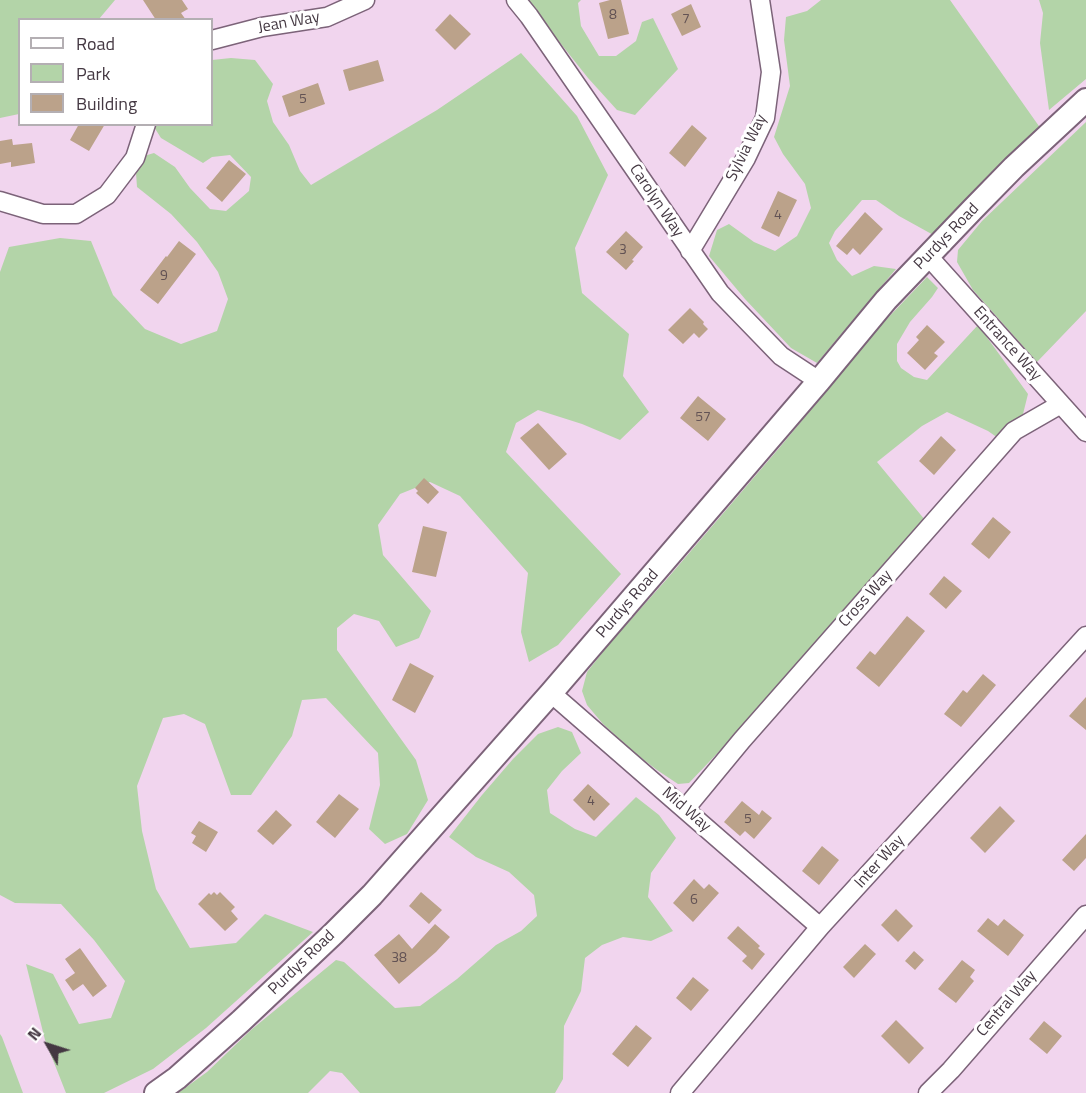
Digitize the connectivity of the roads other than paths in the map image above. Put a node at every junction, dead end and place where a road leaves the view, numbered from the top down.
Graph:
1 (365, 0) edge
2 (516, 0) edge
3 (760, 0) edge
4 (213, 40) edge
5 (1086, 100) edge
6 (145, 126) edge
7 (0, 201) edge
8 (690, 251) junction
9 (928, 256) junction
10 (819, 381) junction
11 (1061, 405) junction
12 (1086, 432) edge
13 (1086, 636) edge
14 (551, 693) junction
15 (685, 809) junction
16 (1086, 915) edge
17 (820, 927) junction
18 (156, 1093) edge
19 (680, 1093) edge
20 (928, 1093) edge

1 - 4 street, Jean Way
2 - 8 street, Carolyn Way
3 - 8 street, Sylvia Way
5 - 9 main road, Purdys Road
6 - 7 street
8 - 10 street, Carolyn Way
9 - 10 main road, Purdys Road
9 - 11 street, Entrance Way
10 - 14 main road, Purdys Road
11 - 12 street, Entrance Way
11 - 15 street, Cross Way
13 - 17 street, Inter Way
14 - 15 street, Mid Way
14 - 18 main road, Purdys Road
15 - 17 street, Mid Way
16 - 20 street, Central Way
17 - 19 street, Inter Way

